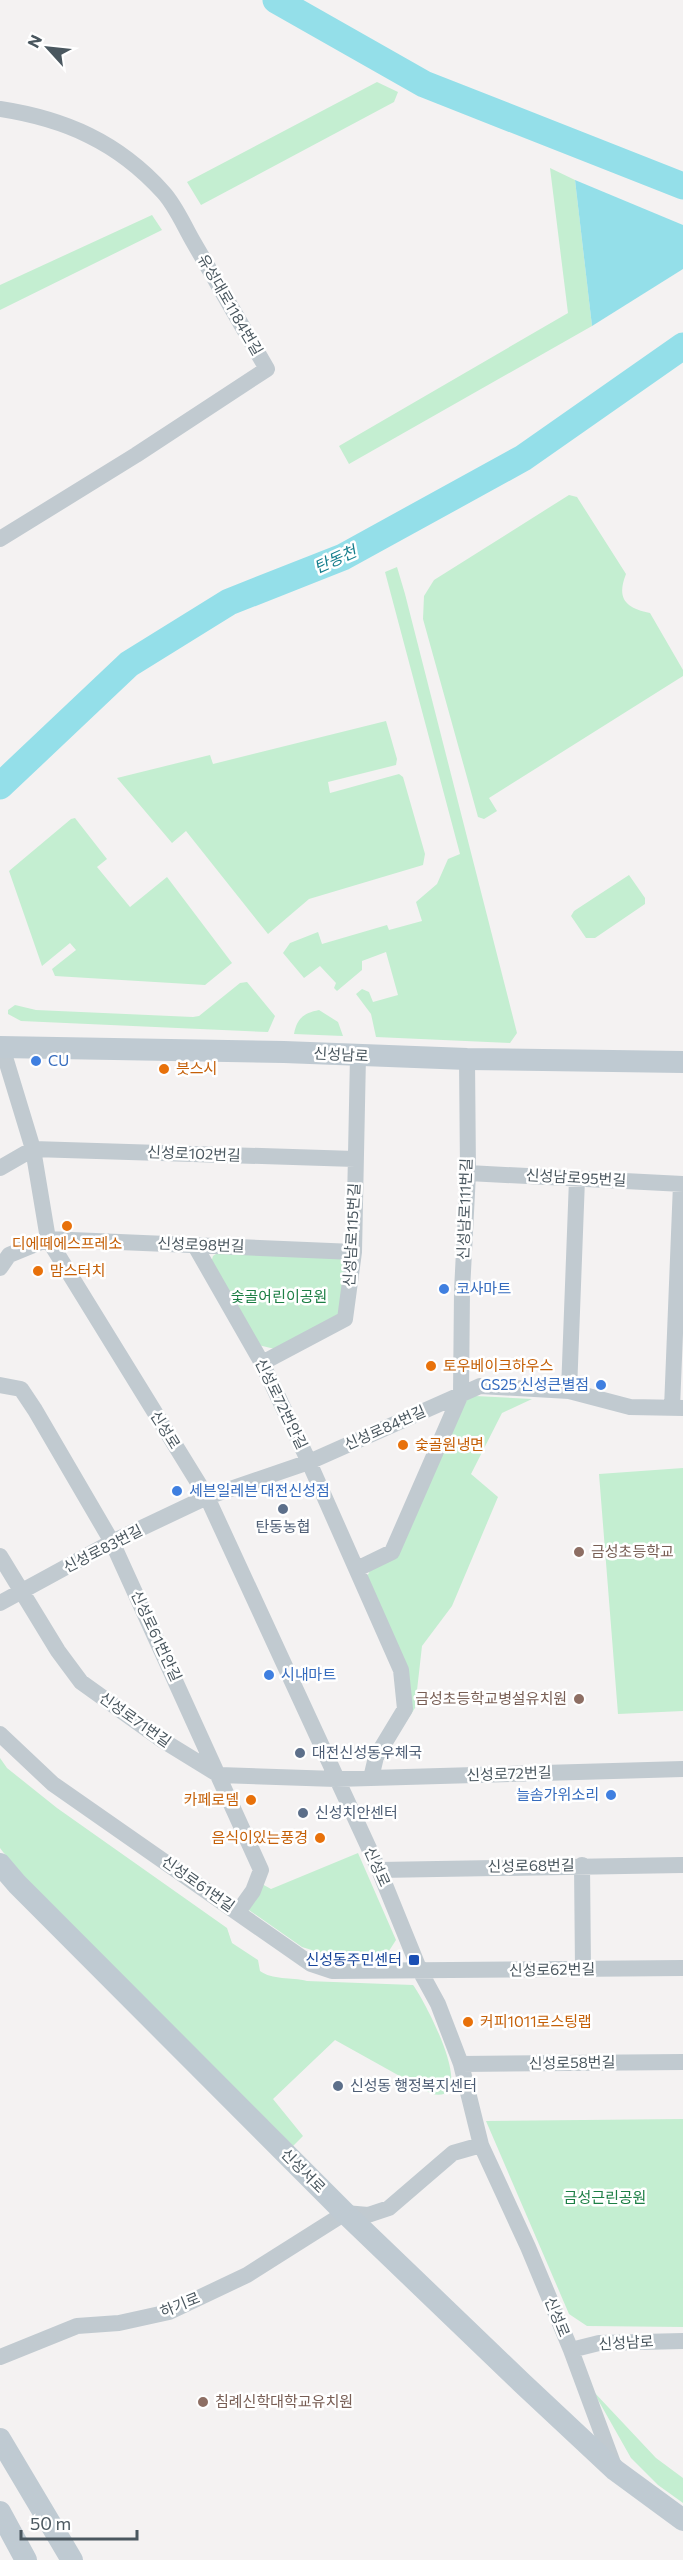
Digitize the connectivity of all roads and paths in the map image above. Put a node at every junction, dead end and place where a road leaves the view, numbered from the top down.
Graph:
1 (0, 109) edge
2 (0, 539) edge
3 (1, 1045) edge
4 (358, 1056) junction
5 (467, 1059) junction
6 (683, 1062) edge
7 (33, 1149) junction
8 (355, 1159) junction
9 (0, 1168) edge
10 (468, 1173) junction
11 (577, 1179) junction
12 (682, 1184) edge
13 (48, 1239) junction
14 (194, 1244) junction
15 (354, 1252) junction
16 (0, 1268) edge
17 (680, 1293) edge
18 (262, 1363) junction
19 (0, 1385) edge
20 (569, 1391) junction
21 (461, 1394) junction
22 (677, 1408) edge
23 (309, 1461) junction
24 (207, 1497) junction
25 (112, 1542) junction
26 (0, 1556) edge
27 (357, 1569) junction
28 (21, 1592) junction
29 (0, 1603) edge
30 (0, 1734) edge
31 (683, 1769) edge
32 (219, 1775) junction
33 (371, 1778) junction
34 (336, 1779) junction
35 (0, 1864) edge
36 (683, 1864) edge
37 (582, 1865) junction
38 (379, 1870) junction
39 (238, 1912) junction
40 (683, 1968) edge
41 (583, 1969) junction
42 (420, 1971) junction
43 (683, 2062) edge
44 (461, 2064) junction
45 (481, 2145) junction
46 (345, 2213) junction
47 (683, 2341) edge
48 (571, 2350) junction
49 (0, 2356) edge
50 (0, 2439) edge
51 (615, 2470) junction
52 (0, 2512) edge
53 (683, 2520) edge
54 (26, 2560) edge
55 (72, 2560) edge

1 - 2 street, 유성대로1184번길
3 - 4 street, 신성남로
3 - 7 street, 신성로
4 - 5 street, 신성남로
4 - 8 street, 신성남로115번길
5 - 6 street, 신성남로
5 - 10 street, 신성남로111번길
7 - 8 street, 신성로102번길
7 - 9 street
7 - 13 street, 신성로
8 - 15 street, 신성남로115번길
10 - 11 street, 신성남로95번길
10 - 21 street, 신성남로111번길
11 - 12 street, 신성남로95번길
11 - 20 street
12 - 17 street, 신성로84번길
13 - 14 street, 신성로98번길
13 - 16 street
13 - 24 street, 신성로
14 - 15 street, 신성로98번길
14 - 18 street, 신성로72번안길
15 - 18 street, 신성남로115번길
17 - 22 street, 신성로84번길
18 - 23 street, 신성로72번안길
19 - 25 street, 신성로61번안길
20 - 21 street, 신성로84번길
20 - 22 street, 신성로84번길
21 - 23 street, 신성로84번길
21 - 27 street
23 - 24 street, 신성로84번길
23 - 27 street, 신성로72번안길
24 - 25 street, 신성로83번길
24 - 34 street, 신성로
25 - 28 street, 신성로83번길
25 - 32 street, 신성로61번안길
26 - 28 street, 신성로71번길
27 - 33 street, 신성로72번안길
28 - 29 street, 신성로83번길
28 - 32 street, 신성로71번길
30 - 39 street, 신성로61번길
31 - 33 street, 신성로72번길
32 - 34 street, 신성로71번길
32 - 39 street, 신성로61번안길
33 - 34 street, 신성로72번길
34 - 38 street, 신성로
35 - 46 street, 신성서로
36 - 37 street, 신성로68번길
37 - 38 street, 신성로68번길
37 - 41 street
38 - 42 street, 신성로
39 - 42 street, 신성로61번길
40 - 41 street, 신성로62번길
41 - 42 street, 신성로62번길
42 - 44 street, 신성로
43 - 44 street, 신성로58번길
44 - 45 street, 신성로
45 - 46 street
45 - 48 street, 신성로
46 - 49 street, 하기로
46 - 51 street, 신성서로
47 - 48 street, 신성남로
48 - 51 street, 신성로
50 - 55 street
51 - 53 street
52 - 54 street

